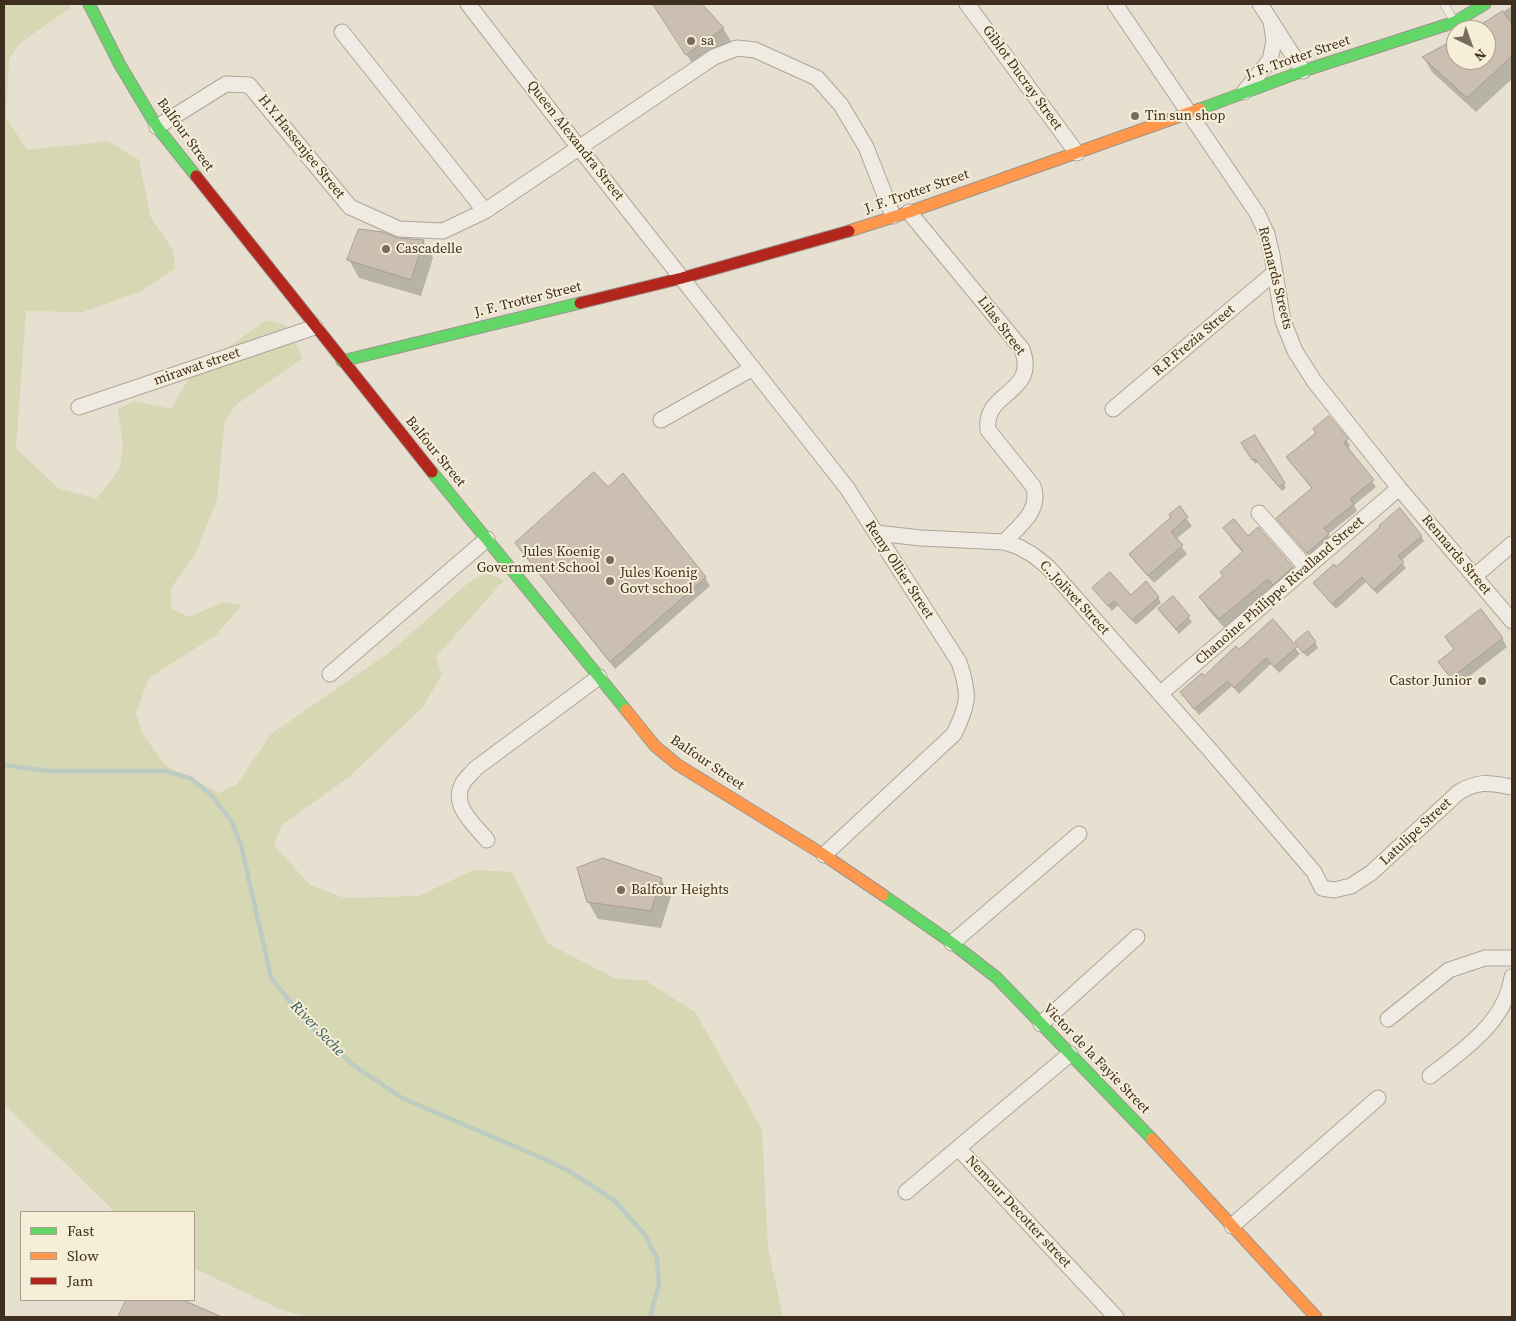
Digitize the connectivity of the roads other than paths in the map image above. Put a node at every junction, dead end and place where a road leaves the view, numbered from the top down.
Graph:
1 (90, 4) edge
2 (468, 4) edge
3 (967, 4) edge
4 (1115, 4) edge
5 (1260, 4) edge
6 (1444, 4) edge
7 (1485, 4) edge
8 (1454, 20) edge
9 (1458, 20) edge
10 (1271, 21) junction
11 (1446, 25) edge
12 (342, 32) dead end
13 (1304, 70) junction
14 (1243, 92) junction
15 (1189, 113) junction
16 (157, 127) junction
17 (580, 148) junction
18 (1077, 153) junction
19 (485, 212) junction
20 (909, 212) junction
21 (893, 216) junction
22 (1274, 274) junction
23 (682, 278) junction
24 (315, 327) junction
25 (342, 361) junction
26 (753, 368) junction
27 (79, 407) dead end
28 (1113, 409) dead end
29 (661, 420) dead end
30 (1399, 488) junction
31 (1259, 513) dead end
32 (876, 533) junction
33 (487, 540) junction
34 (1004, 542) junction
35 (1512, 544) edge
36 (1307, 568) junction
37 (1475, 576) junction
38 (1512, 621) edge
39 (330, 674) dead end
40 (599, 677) junction
41 (1160, 694) junction
42 (1512, 787) edge
43 (1079, 834) dead end
44 (486, 840) dead end
45 (824, 856) junction
46 (1322, 888) joint
47 (1137, 937) dead end
48 (952, 943) junction
49 (1512, 958) edge
50 (1512, 977) edge
51 (1388, 1019) dead end
52 (1041, 1024) junction
53 (1070, 1054) junction
54 (1430, 1076) dead end
55 (1378, 1098) dead end
56 (958, 1148) junction
57 (906, 1192) dead end
58 (1232, 1226) junction
59 (1116, 1317) edge
60 (1316, 1317) edge

1 - 16 street, Balfour Street
2 - 17 street, Queen Alexandra Street
3 - 18 street, Giblot Ducray Street
4 - 15 street, Rennards Streets
5 - 10 street
6 - 8 lane
7 - 9 street, J. F. Trotter Street
10 - 13 street
10 - 14 street
11 - 13 street, J. F. Trotter Street
12 - 19 street
13 - 14 street, J. F. Trotter Street
14 - 15 street, J. F. Trotter Street
15 - 18 street, J. F. Trotter Street
15 - 22 street, Rennards Streets
16 - 19 street, H.Y.Hassenjee Street
16 - 24 street, Balfour Street
17 - 19 street, H.Y.Hassenjee Street
17 - 21 street, H.Y.Hassenjee Street
17 - 23 street, Queen Alexandra Street
18 - 20 street, J. F. Trotter Street
20 - 21 street, J. F. Trotter Street
20 - 34 street, Lilas Street
21 - 23 street, J. F. Trotter Street
22 - 28 street, R.P.Frezia Street
22 - 30 street, Rennards Streets
23 - 25 street, J. F. Trotter Street
23 - 26 street, Remy Ollier Street
24 - 25 street, Balfour Street
24 - 27 street, mirawat street
25 - 33 street, Balfour Street
26 - 29 street
26 - 32 street, Remy Ollier Street
30 - 36 street, Chanoine Philippe Rivalland Street
30 - 37 street, Rennards Street
31 - 36 street
32 - 34 street, C..Jolivet Street
32 - 45 street, Remy Ollier Street
33 - 39 street
33 - 40 street, Balfour Street
34 - 41 street, C..Jolivet Street
35 - 37 street
36 - 41 street, Chanoine Philippe Rivalland Street
37 - 38 street, Rennards Street
40 - 44 street
40 - 45 street, Balfour Street
41 - 46 street, C..Jolivet Street
42 - 46 street, Latulipe Street
43 - 48 street
45 - 48 street, Victor de la Fayie Street
47 - 52 street
48 - 52 street, Victor de la Fayie Street
49 - 51 street
50 - 54 street
52 - 53 street, Victor de la Fayie Street
53 - 56 street, Nemour Decotter street
53 - 58 street, Victor de la Fayie Street
55 - 58 street
56 - 57 street
56 - 59 street, Nemour Decotter street
58 - 60 street, Victor de la Fayie Street

